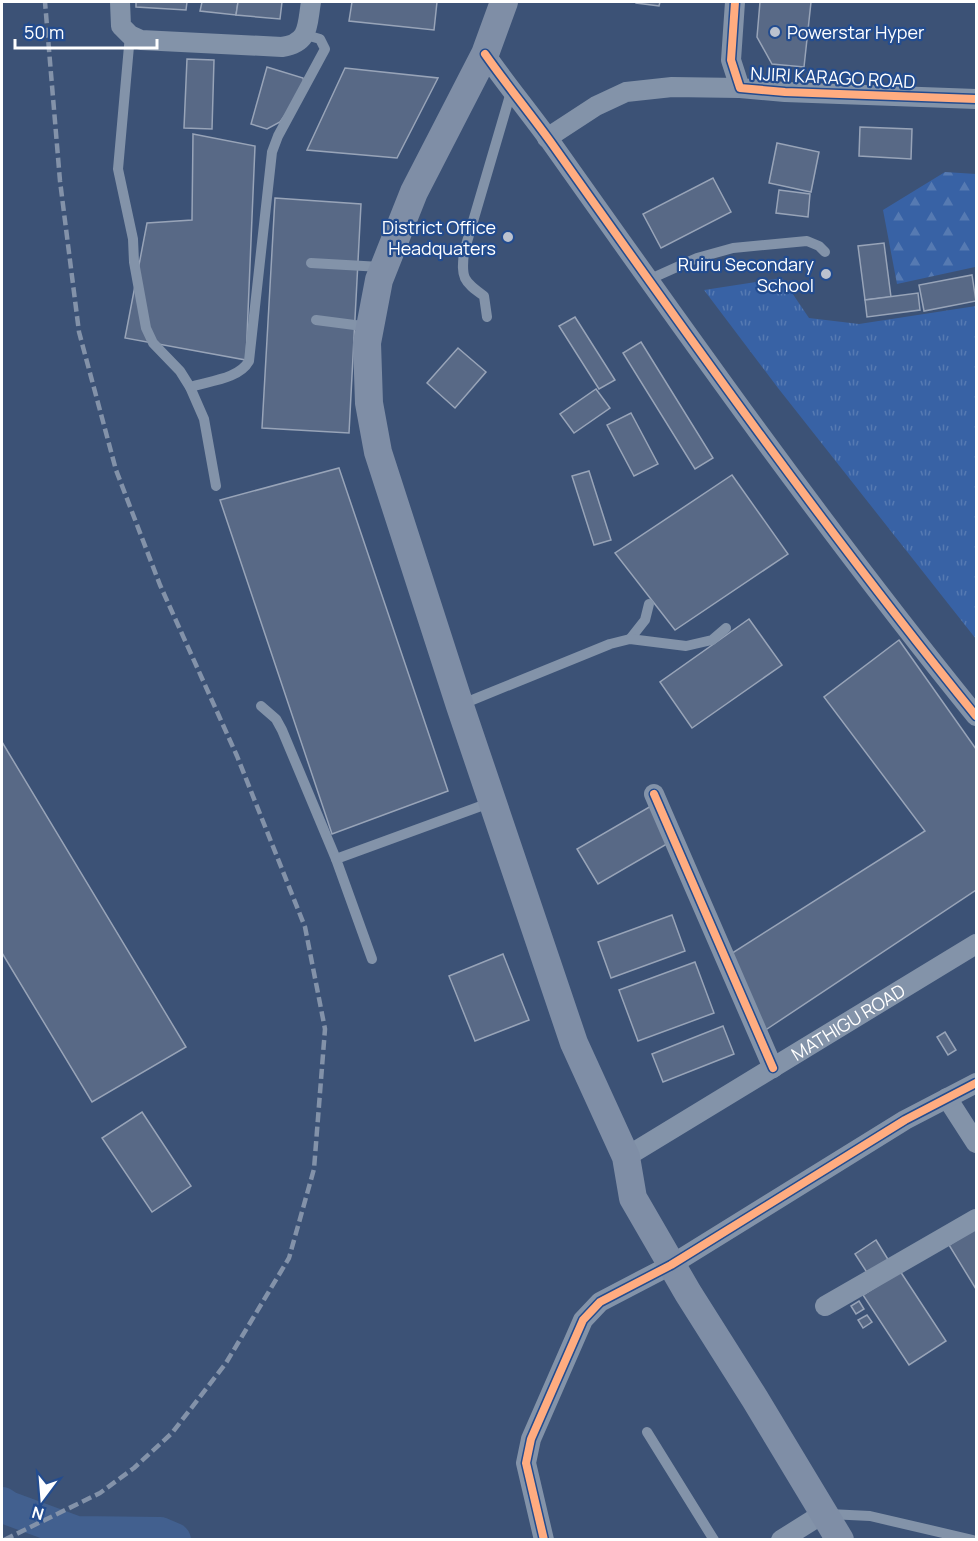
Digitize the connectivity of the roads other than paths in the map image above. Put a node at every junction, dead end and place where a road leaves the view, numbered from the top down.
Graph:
1 (120, 2) edge
2 (311, 2) edge
3 (504, 2) edge
4 (735, 2) edge
5 (130, 35) junction
6 (306, 35) junction
7 (485, 54) junction
8 (740, 88) junction
9 (511, 92) junction
10 (976, 99) edge
11 (547, 138) junction
12 (825, 252) dead end
13 (311, 263) dead end
14 (384, 267) junction
15 (648, 280) junction
16 (488, 317) dead end
17 (316, 320) dead end
18 (370, 327) junction
19 (190, 387) junction
20 (216, 486) dead end
21 (649, 604) dead end
22 (726, 628) dead end
23 (630, 639) junction
24 (261, 706) dead end
25 (460, 706) junction
26 (976, 716) edge
27 (654, 794) dead end
28 (492, 802) junction
29 (336, 859) junction
30 (976, 944) edge
31 (372, 959) dead end
32 (773, 1068) junction
33 (976, 1083) edge
34 (947, 1098) junction
35 (976, 1143) edge
36 (626, 1157) junction
37 (976, 1219) edge
38 (671, 1265) junction
39 (825, 1306) dead end
40 (647, 1432) dead end
41 (824, 1513) junction
42 (544, 1539) edge
43 (714, 1539) edge
44 (781, 1539) edge
45 (840, 1539) edge
46 (973, 1539) edge

1 - 5 street
2 - 6 street
3 - 7 main road
4 - 8 street, NJIRI KARAGO ROAD
5 - 6 street
5 - 19 lane
6 - 19 lane
7 - 9 street
7 - 14 main road
8 - 10 street, NJIRI KARAGO ROAD
8 - 11 street
9 - 11 street
9 - 16 lane
11 - 15 street
12 - 15 lane
13 - 14 lane
14 - 18 main road
15 - 26 street
17 - 18 lane
18 - 25 main road
19 - 20 lane
21 - 23 lane
22 - 23 lane
23 - 25 lane
24 - 29 lane
25 - 28 main road
27 - 32 street
28 - 29 lane
28 - 36 main road
29 - 31 lane
30 - 32 street, MATHIGU ROAD
32 - 36 street, MATHIGU ROAD
33 - 34 street
34 - 35 street
34 - 38 street
36 - 38 main road
37 - 39 street
38 - 41 main road
38 - 42 street
40 - 43 lane
41 - 44 street
41 - 45 main road
41 - 46 lane

